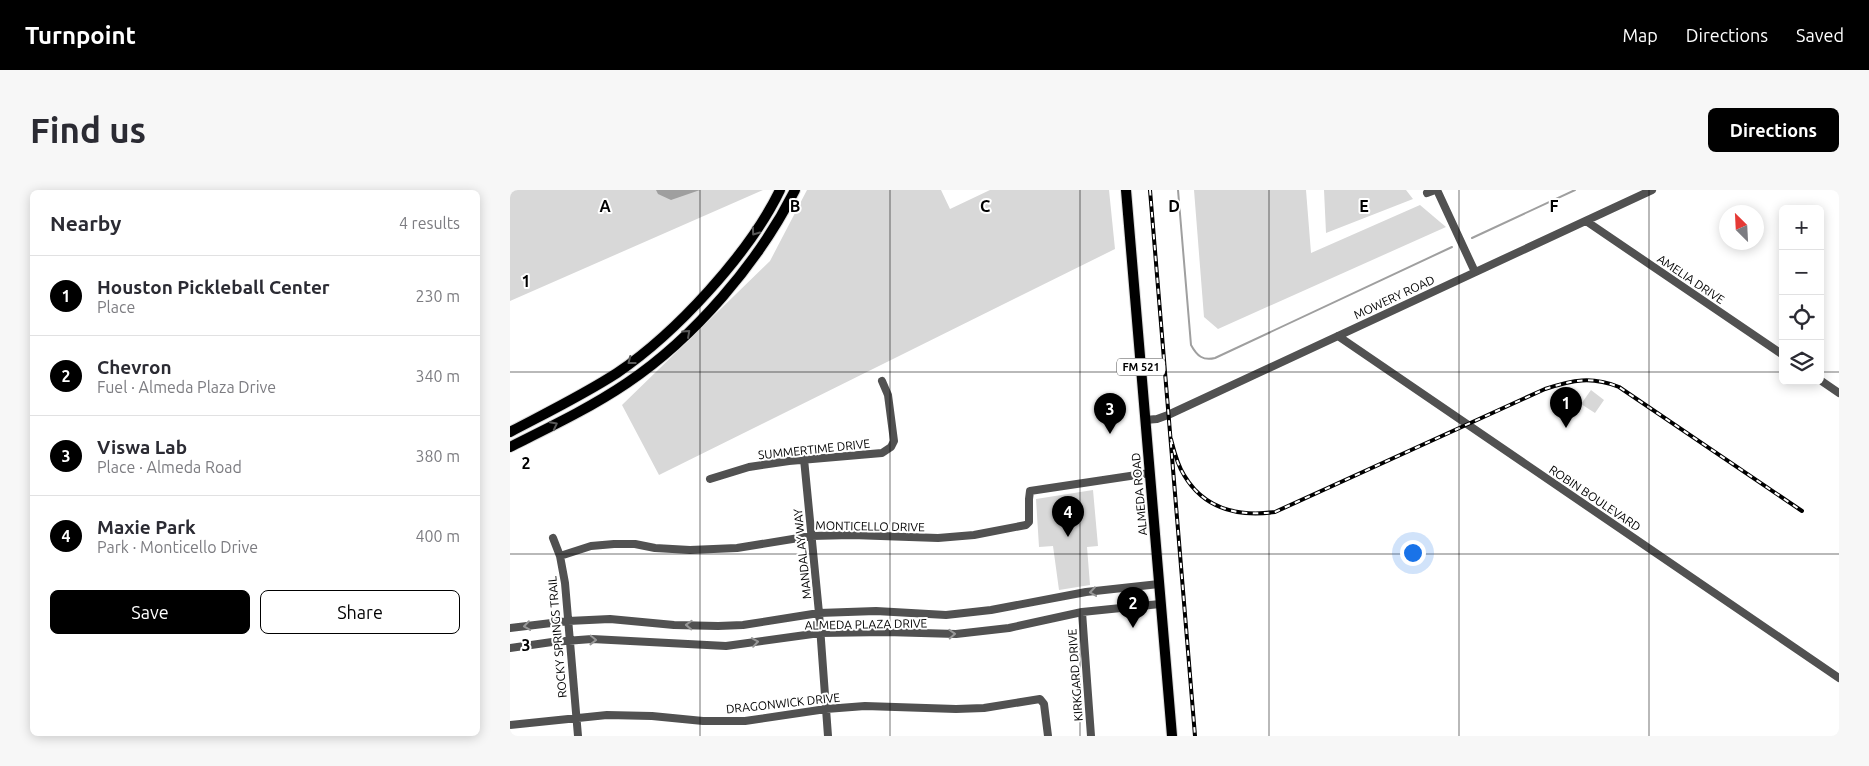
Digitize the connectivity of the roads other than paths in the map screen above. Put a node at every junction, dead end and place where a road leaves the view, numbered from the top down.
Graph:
1 (780, 190) edge
2 (795, 190) edge
3 (1126, 190) edge
4 (1436, 190) edge
5 (1652, 190) edge
6 (1427, 193) dead end
7 (1586, 221) junction
8 (737, 256) junction
9 (748, 265) junction
10 (1475, 272) junction
11 (1338, 336) junction
12 (652, 345) junction
13 (1779, 352) edge
14 (662, 356) junction
15 (882, 381) dead end
16 (1824, 383) edge
17 (1839, 393) edge
18 (1145, 420) junction
19 (510, 432) edge
20 (510, 447) edge
21 (804, 459) junction
22 (1150, 474) junction
23 (710, 478) dead end
24 (811, 536) junction
25 (553, 538) dead end
26 (560, 556) junction
27 (1159, 584) junction
28 (1160, 604) junction
29 (1082, 612) junction
30 (819, 613) junction
31 (568, 621) junction
32 (510, 628) edge
33 (820, 633) junction
34 (570, 640) junction
35 (510, 648) edge
36 (1839, 678) edge
37 (826, 709) junction
38 (576, 718) junction
39 (510, 725) edge
40 (578, 736) edge
41 (828, 736) edge
42 (1048, 736) edge
43 (1091, 736) edge
44 (1172, 736) edge

1 -> 8 main road
2 - 9 main road
3 - 18 main road, ALMEDA ROAD / FM 521
4 - 6 street
4 - 10 street
5 - 7 street, MOWERY ROAD
7 - 10 street, MOWERY ROAD
7 - 13 street, AMELIA DRIVE
8 - 9 main road
8 - 12 main road
14 -> 9 main road
10 - 11 street, MOWERY ROAD
11 - 18 street, MOWERY ROAD
11 - 36 street, ROBIN BOULEVARD
12 - 14 main road
12 -> 19 main road
20 -> 14 main road
15 - 21 street, SUMMERTIME DRIVE
16 - 17 street
18 - 22 main road, ALMEDA ROAD / FM 521
21 - 23 street, SUMMERTIME DRIVE
21 - 24 street, MANDALAY WAY
22 - 24 street, MONTICELLO DRIVE
22 - 27 main road, ALMEDA ROAD / FM 521
24 - 26 street, MONTICELLO DRIVE
24 - 30 street, MANDALAY WAY
25 - 26 street, ROCKY SPRINGS TRAIL
26 - 31 street, ROCKY SPRINGS TRAIL
27 - 28 main road, ALMEDA ROAD / FM 521
27 -> 30 street, ALMEDA PLAZA DRIVE
28 - 29 street, ALMEDA PLAZA DRIVE
28 - 44 main road, ALMEDA ROAD / FM 521
33 -> 29 street, ALMEDA PLAZA DRIVE
29 - 43 street, KIRKGARD DRIVE
30 -> 31 street, ALMEDA PLAZA DRIVE
30 - 33 street, MANDALAY WAY
31 -> 32 street, ALMEDA PLAZA DRIVE
31 - 34 street, ROCKY SPRINGS TRAIL
34 -> 33 street, ALMEDA PLAZA DRIVE
33 - 37 street, MANDALAY WAY
34 - 35 street, ALMEDA PLAZA DRIVE
34 - 38 street, ROCKY SPRINGS TRAIL
37 - 38 street, DRAGONWICK DRIVE
37 - 41 street, MANDALAY WAY
37 - 42 street, DRAGONWICK DRIVE
38 - 39 street, DRAGONWICK DRIVE
38 - 40 street, ROCKY SPRINGS TRAIL

